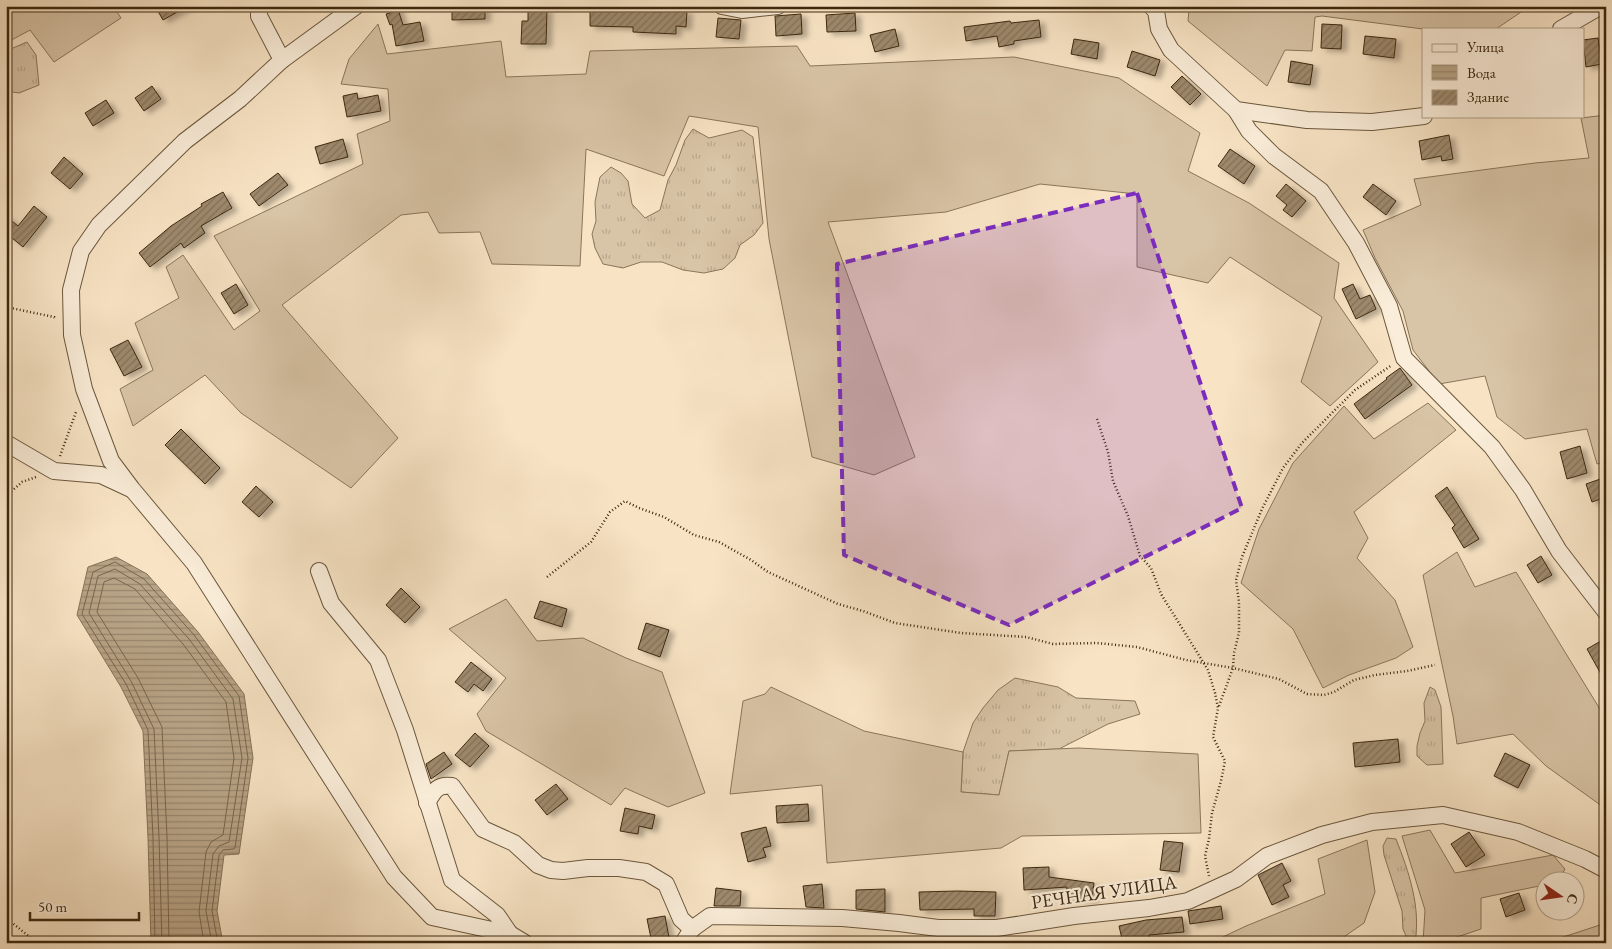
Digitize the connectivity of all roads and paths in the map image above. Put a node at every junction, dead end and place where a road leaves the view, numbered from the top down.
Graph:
1 (259, 6) edge
2 (356, 6) edge
3 (722, 6) edge
4 (778, 6) edge
5 (1601, 6) edge
6 (1157, 8) edge
7 (1563, 28) edge
8 (282, 60) junction
9 (1236, 110) junction
10 (1422, 116) edge
11 (6, 307) edge
12 (72, 335) junction
13 (1404, 358) junction
14 (84, 390) junction
15 (1098, 419) dead end
16 (6, 443) edge
17 (54, 471) junction
18 (132, 489) junction
19 (6, 496) edge
20 (319, 571) dead end
21 (547, 577) dead end
22 (1606, 612) edge
23 (1204, 663) junction
24 (1435, 665) dead end
25 (1232, 668) junction
26 (1218, 708) junction
27 (427, 803) junction
28 (1606, 870) edge
29 (1212, 890) junction
30 (6, 905) edge
31 (692, 928) junction
32 (510, 934) junction
33 (37, 943) edge
34 (525, 943) edge
35 (683, 943) edge

1 - 8 street
2 - 8 street
3 - 4 street
5 - 7 street
6 - 9 street
8 - 12 street
9 - 10 street
9 - 13 street
11 - 12 path
12 - 14 street
13 - 22 street
13 - 25 path
14 - 17 path
14 - 18 street
15 - 23 path
16 - 17 street
17 - 18 street
17 - 19 path
18 - 32 street
20 - 27 street
21 - 23 path
23 - 25 path
23 - 26 path
24 - 25 path
25 - 26 path
26 - 29 path
27 - 31 street
27 - 32 street
28 - 29 street, РЕЧНАЯ УЛИЦА
29 - 31 street, РЕЧНАЯ УЛИЦА
30 - 33 path
31 - 35 street, РЕЧНАЯ УЛИЦА
32 - 34 street

